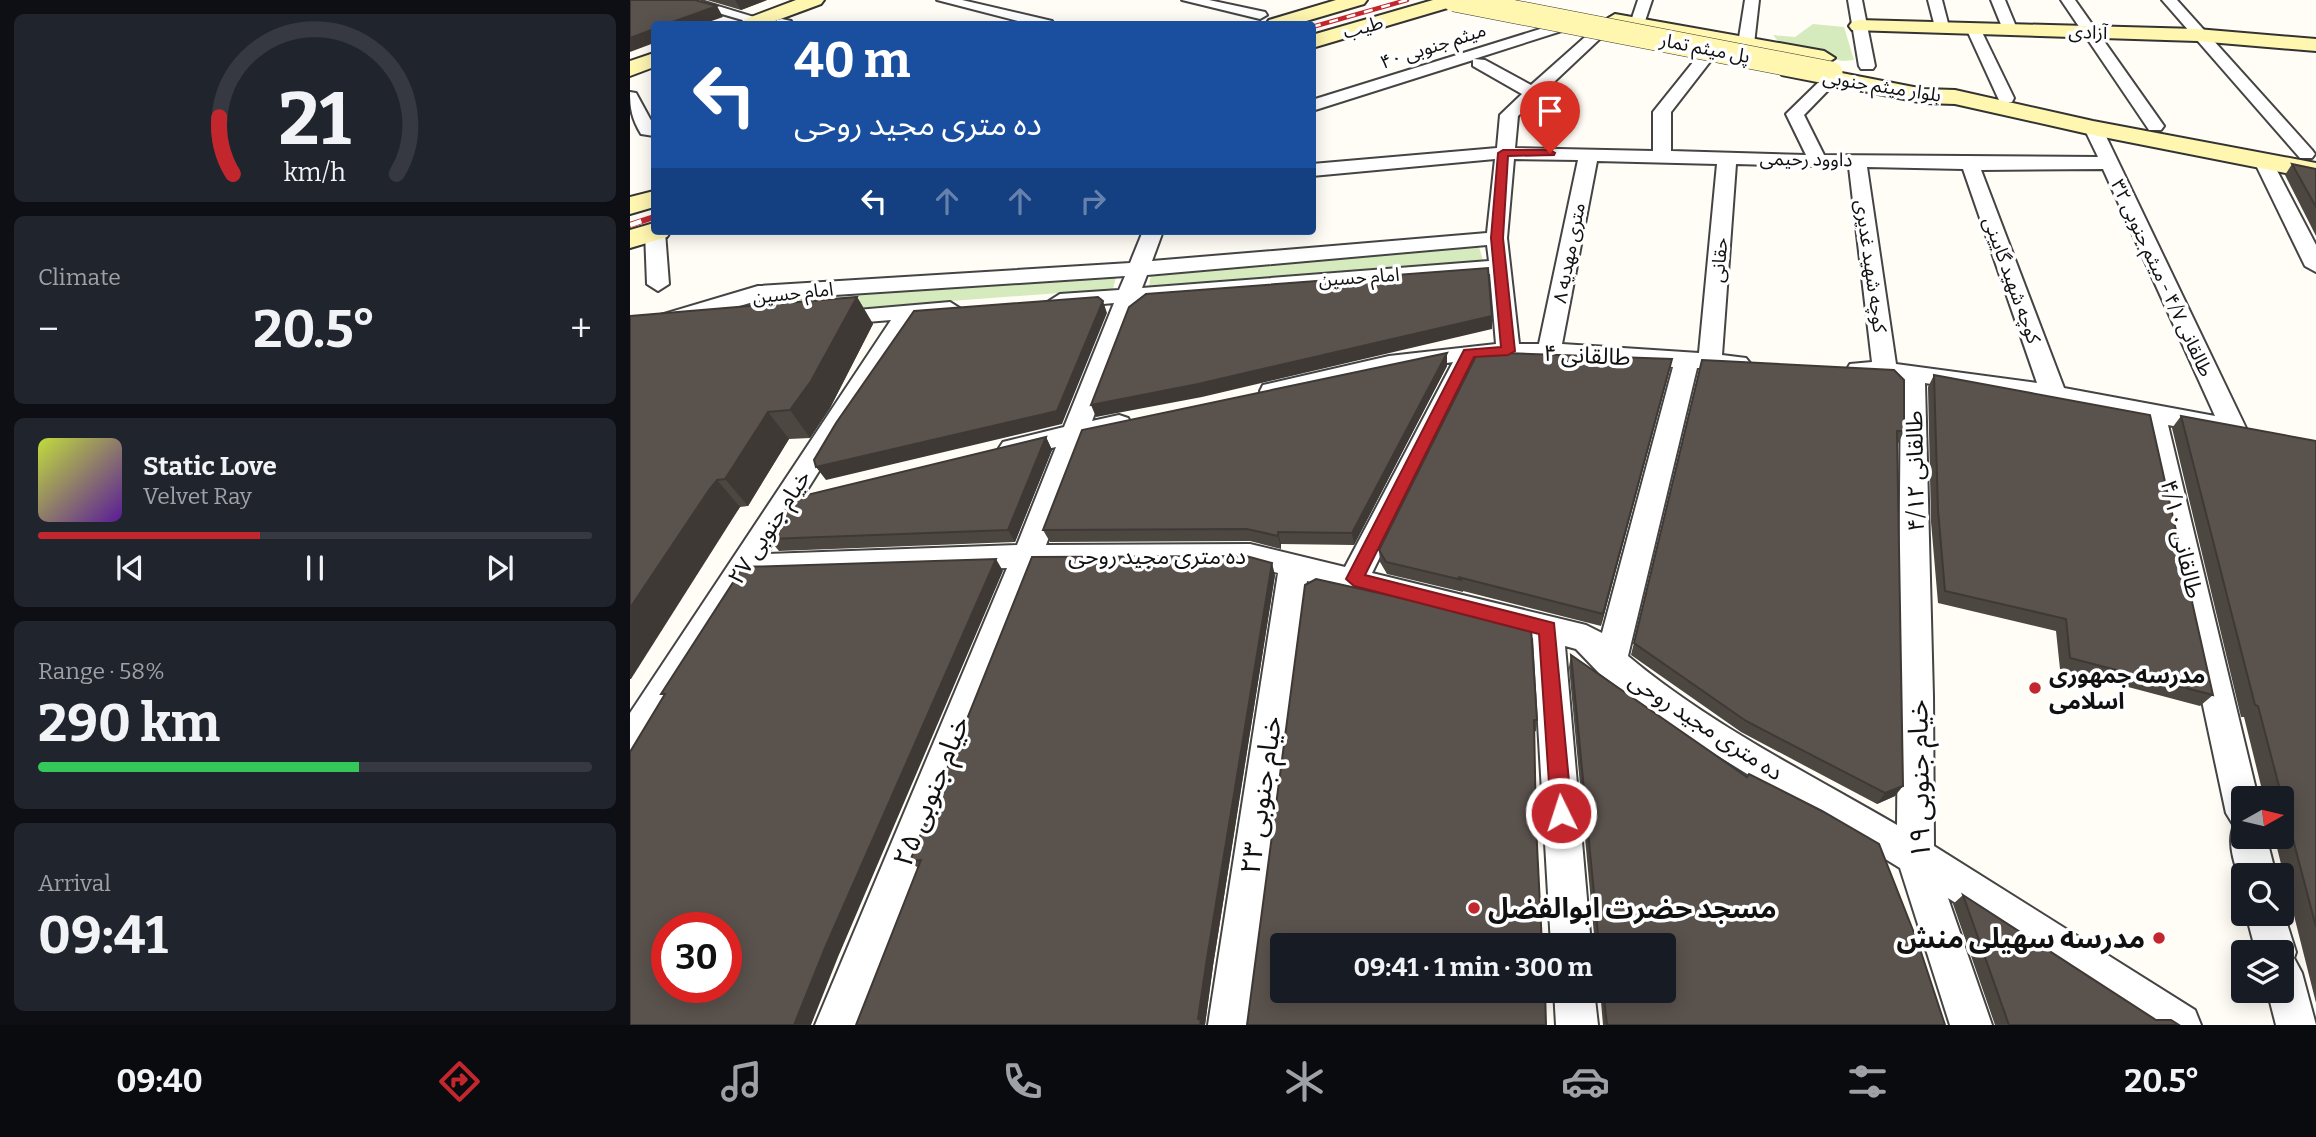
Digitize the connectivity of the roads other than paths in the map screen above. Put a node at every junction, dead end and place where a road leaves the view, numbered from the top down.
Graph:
1 (681, 0) edge
2 (944, 0) edge
3 (1189, 0) edge
4 (1340, 0) edge
5 (1357, 0) edge
6 (1482, 0) edge
7 (1645, 0) edge
8 (1752, 0) edge
9 (1855, 0) edge
10 (1935, 0) edge
11 (1998, 0) edge
12 (2068, 0) edge
13 (2169, 0) edge
14 (1452, 1) edge
15 (822, 2) edge
16 (1511, 5) edge
17 (1320, 6) edge
18 (1268, 20) edge
19 (764, 21) edge
20 (777, 21) edge
21 (1034, 21) edge
22 (1637, 24) junction
23 (1566, 25) junction
24 (1859, 26) junction
25 (1942, 27) junction
26 (1973, 28) junction
27 (2009, 29) junction
28 (1599, 32) junction
29 (2088, 32) junction
30 (2197, 35) junction
31 (1316, 41) edge
32 (1746, 44) junction
33 (2316, 45) edge
34 (1709, 54) junction
35 (651, 61) edge
36 (1479, 64) dead end
37 (1867, 66) junction
38 (630, 69) edge
39 (651, 72) edge
40 (1832, 72) junction
41 (630, 79) edge
42 (1533, 93) junction
43 (1957, 93) junction
44 (630, 97) edge
45 (2006, 98) junction
46 (1316, 105) edge
47 (2154, 126) junction
48 (2093, 128) junction
49 (651, 131) edge
50 (1503, 153) junction
51 (1589, 153) junction
52 (1662, 155) junction
53 (1727, 158) junction
54 (1817, 159) junction
55 (1857, 160) junction
56 (2263, 160) junction
57 (2313, 160) edge
58 (2108, 163) junction
59 (1970, 164) junction
60 (1316, 170) edge
61 (651, 200) edge
62 (630, 206) edge
63 (651, 233) edge
64 (656, 235) edge
65 (1151, 235) edge
66 (1497, 238) junction
67 (630, 239) edge
68 (2316, 266) edge
69 (1498, 267) junction
70 (1138, 269) junction
71 (658, 284) dead end
72 (1128, 295) junction
73 (1041, 302) edge
74 (975, 307) edge
75 (908, 312) junction
76 (803, 320) edge
77 (725, 326) edge
78 (640, 328) edge
79 (1508, 351) junction
80 (1469, 353) junction
81 (1549, 353) junction
82 (1699, 361) junction
83 (1766, 365) edge
84 (1835, 368) edge
85 (1885, 371) junction
86 (1913, 374) junction
87 (1254, 396) edge
88 (2054, 396) junction
89 (2153, 414) junction
90 (1138, 420) edge
91 (2233, 428) junction
92 (1074, 433) junction
93 (2262, 433) edge
94 (995, 452) edge
95 (824, 493) edge
96 (785, 502) junction
97 (1027, 556) junction
98 (1294, 565) junction
99 (744, 566) junction
100 (1917, 568) joint
101 (1354, 579) junction
102 (1548, 629) junction
103 (1610, 663) junction
104 (630, 742) edge
105 (2238, 786) edge
106 (1915, 856) junction
107 (1570, 933) edge
108 (1575, 1003) edge
109 (2291, 1003) edge
110 (836, 1025) edge
111 (1229, 1025) edge
112 (1577, 1025) edge
113 (1971, 1025) edge
114 (2180, 1025) edge
115 (2297, 1025) edge

1 - 19 street
2 - 21 street
3 - 18 street
4 - 5 main road
5 - 17 main road
6 - 40 main road, پل میثم تمار
7 - 22 street
8 - 32 street
9 - 24 street
10 - 25 street
11 - 27 street
12 - 29 street
13 - 30 street
14 - 16 main road, بلوار میثم جنوبی
14 - 31 main road, طیب
14 - 40 main road, پل میثم تمار, bridge
15 - 20 main road
16 - 22 main road, بلوار میثم جنوبی
16 - 23 main road, بلوار میثم جنوبی
17 - 18 main road
22 - 32 main road, بلوار میثم جنوبی
23 - 28 main road, بلوار میثم جنوبی
23 - 46 street, میثم جنوبی ۴۰
24 - 25 main road, آزادی
24 - 37 street
25 - 26 main road, آزادی
26 - 27 main road, آزادی
26 - 45 street
27 - 29 main road, آزادی
28 - 34 main road, بلوار میثم جنوبی
28 - 42 street
29 - 30 main road, آزادی
29 - 47 street
30 - 33 main road, آزادی
30 - 57 street
32 - 37 main road, بلوار میثم جنوبی
34 - 40 main road, بلوار میثم جنوبی
34 - 52 street
35 - 38 main road
36 - 42 street
37 - 43 main road, بلوار میثم جنوبی
39 - 41 main road
40 - 43 main road, بلوار میثم جنوبی
40 - 54 street
42 - 50 street
43 - 45 main road, بلوار میثم جنوبی
43 - 48 main road, بلوار میثم جنوبی
44 - 49 street
45 - 47 main road, بلوار میثم جنوبی
47 - 57 main road, بلوار میثم جنوبی
48 - 56 main road, بلوار میثم جنوبی
48 - 58 street, طالقانی ۴/۷ - میثم جنوبی ۳۲
50 - 51 street, داوود رحیمی
50 - 60 street, داوود رحیمی
50 - 66 street
51 - 52 street, داوود رحیمی
51 - 81 street, ۸ متری مهدیه
52 - 53 street, داوود رحیمی
53 - 54 street, داوود رحیمی
53 - 82 street, حقانی
54 - 55 street, داوود رحیمی
55 - 59 street, داوود رحیمی
55 - 85 street, کوچه شهید غدیری
56 - 57 main road, بلوار میثم جنوبی
56 - 68 street
58 - 59 street, داوود رحیمی
58 - 91 street, طالقانی ۴/۷ - میثم جنوبی ۳۲
59 - 88 street, کوچه شهید گایینی
61 - 62 main road
63 - 67 main road
64 - 71 street
65 - 70 street, خیام جنوبی ۲۵
66 - 69 street
66 - 70 street, امام حسین
69 - 72 street, امام حسین
69 - 79 street
70 - 72 street, خیام جنوبی ۲۵
70 - 78 street, امام حسین
72 - 73 street, امام حسین
72 - 92 street, خیام جنوبی ۲۵
74 - 75 street, امام حسین
75 - 76 street, امام حسین
75 - 96 street, خیام جنوبی ۲۷
77 - 78 street, امام حسین
79 - 80 street, طالقانی ۴
79 - 81 street, طالقانی ۴
80 - 87 street, طالقانی ۴
80 - 101 street
81 - 82 street, طالقانی ۴
82 - 83 street, طالقانی ۴
82 - 103 street, حقانی
84 - 85 street
85 - 86 street
86 - 88 street
86 - 100 street, طالقانی ۴/۱۲
88 - 89 street
89 - 91 street
89 - 105 street, طالقانی ۴/۱۰
90 - 92 street
91 - 93 street
92 - 94 street
92 - 97 street, خیام جنوبی ۲۵
95 - 96 street
96 - 99 street, خیام جنوبی ۲۷
97 - 98 street, ده متری مجید روحی
97 - 99 street, ده متری مجید روحی
97 - 110 street, خیام جنوبی ۲۵
98 - 101 street, ده متری مجید روحی
98 - 111 street, خیام جنوبی ۲۳
99 - 104 street, خیام جنوبی ۲۷
100 - 106 street, خیام جنوبی ۱۹
101 - 102 street, ده متری مجید روحی
102 - 103 street, ده متری مجید روحی
102 - 107 street
103 - 106 street, ده متری مجید روحی
106 - 113 street, خیام جنوبی ۱۹
106 - 114 street, ده متری مجید روحی
108 - 112 street
109 - 115 street

